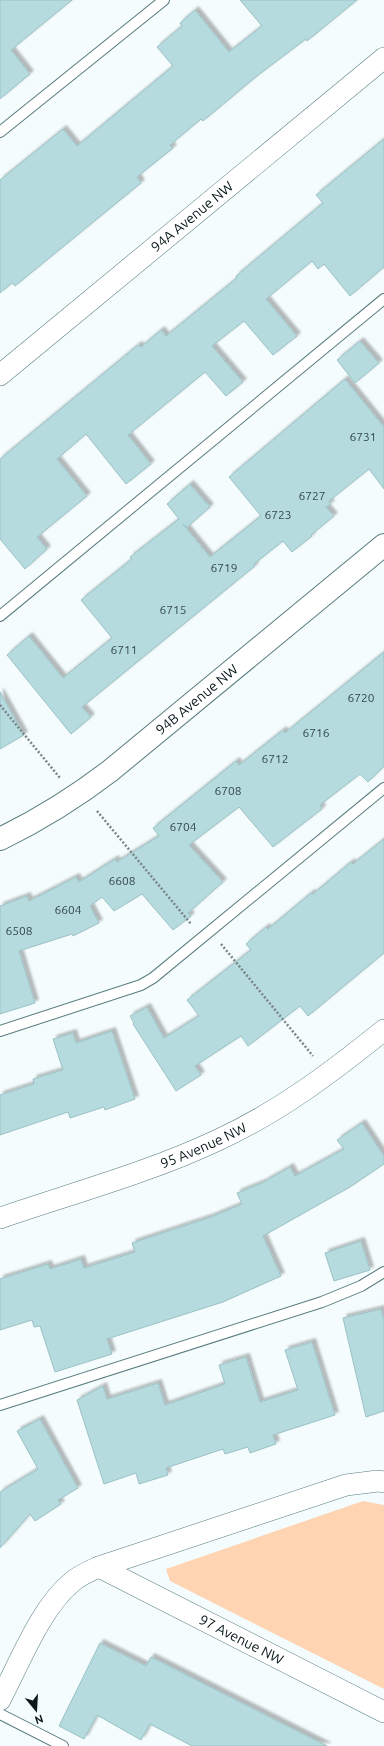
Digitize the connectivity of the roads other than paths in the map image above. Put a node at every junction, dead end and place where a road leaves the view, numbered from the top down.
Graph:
1 (164, 0) edge
2 (384, 58) edge
3 (0, 132) edge
4 (384, 299) edge
5 (0, 374) edge
6 (384, 545) edge
7 (0, 616) edge
8 (384, 788) edge
9 (0, 839) edge
10 (384, 1030) edge
11 (0, 1031) edge
12 (0, 1218) edge
13 (384, 1272) edge
14 (0, 1405) edge
15 (384, 1482) edge
16 (99, 1567) junction
17 (0, 1700) edge
18 (384, 1712) edge
19 (0, 1714) edge
20 (63, 1746) edge

1 - 3 lane
2 - 5 street, 94A Avenue NW
4 - 7 lane
6 - 9 street, 94B Avenue NW
8 - 11 lane
10 - 12 street, 95 Avenue NW
13 - 14 lane
15 - 16 street
16 - 17 street
16 - 18 street, 97 Avenue NW
19 - 20 lane

